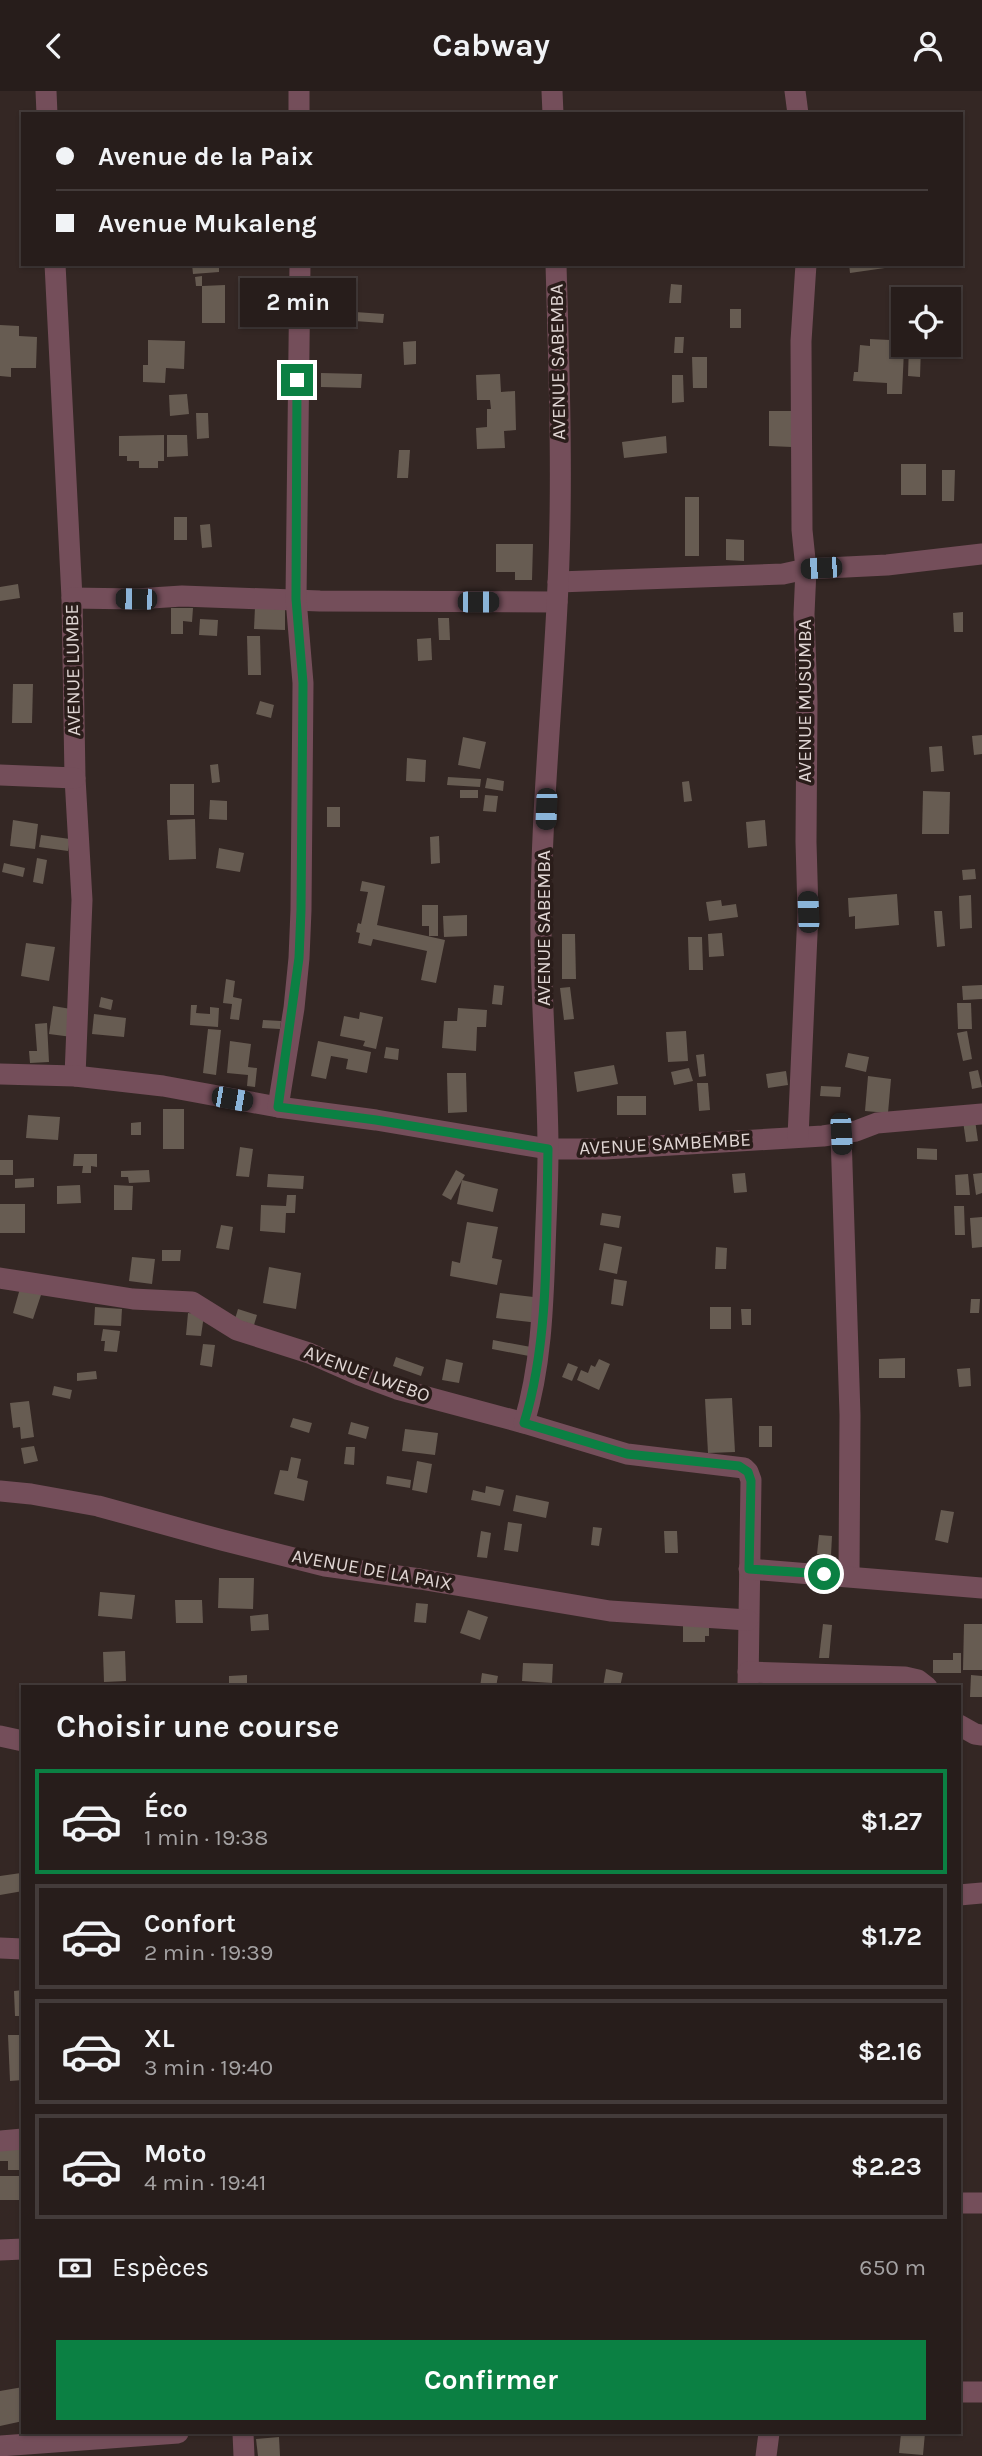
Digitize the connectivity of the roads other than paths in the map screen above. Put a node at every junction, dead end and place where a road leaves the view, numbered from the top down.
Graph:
1 (46, 91) edge
2 (299, 91) edge
3 (552, 91) edge
4 (795, 91) edge
5 (47, 112) edge
6 (299, 112) edge
7 (553, 112) edge
8 (798, 112) edge
9 (55, 266) edge
10 (299, 266) edge
11 (556, 266) edge
12 (806, 266) edge
13 (982, 554) edge
14 (806, 569) junction
15 (558, 592) junction
16 (72, 598) junction
17 (296, 599) junction
18 (0, 775) edge
19 (75, 778) junction
20 (0, 1074) edge
21 (75, 1076) junction
22 (278, 1107) junction
23 (982, 1114) edge
24 (841, 1134) junction
25 (798, 1137) junction
26 (548, 1149) junction
27 (0, 1278) edge
28 (524, 1423) junction
29 (0, 1491) edge
30 (749, 1569) junction
31 (849, 1576) junction
32 (982, 1588) edge
33 (748, 1620) junction
34 (748, 1679) edge
35 (924, 1685) edge
36 (961, 1726) edge
37 (982, 1735) edge
38 (0, 1736) edge
39 (21, 1741) edge
40 (982, 1893) edge
41 (961, 1895) edge
42 (0, 1948) edge
43 (21, 1949) edge
44 (21, 2139) edge
45 (0, 2141) edge
46 (961, 2203) edge
47 (982, 2203) edge
48 (21, 2249) edge
49 (0, 2250) edge
50 (961, 2392) edge
51 (982, 2392) edge
52 (163, 2434) edge
53 (243, 2434) edge
54 (769, 2434) edge
55 (0, 2445) edge
56 (244, 2456) edge
57 (766, 2456) edge

1 - 5 street
2 - 6 street
3 - 7 street
4 - 8 street
9 - 16 street, AVENUE LUMBE
10 - 17 street
11 - 15 street, AVENUE SABEMBA
12 - 14 street, AVENUE MUSUMBA
13 - 14 street
14 - 15 street
14 - 25 street, AVENUE MUSUMBA
15 - 17 street
15 - 26 street, AVENUE SABEMBA
16 - 17 street
16 - 19 street, AVENUE LUMBE
17 - 22 street
18 - 19 street
19 - 21 street, AVENUE LUMBE
20 - 21 street, AVENUE SAMBEMBE
21 - 22 street, AVENUE SAMBEMBE
22 - 26 street, AVENUE SAMBEMBE
23 - 24 street, AVENUE SAMBEMBE
24 - 25 street, AVENUE SAMBEMBE
24 - 31 street
25 - 26 street, AVENUE SAMBEMBE
26 - 28 street, AVENUE SABEMBA
27 - 28 street, AVENUE LWEBO
28 - 30 street, AVENUE LWEBO
29 - 33 street, AVENUE DE LA PAIX
30 - 31 street
30 - 33 street
31 - 32 street
33 - 34 street
34 - 35 street
36 - 37 street
38 - 39 street
40 - 41 street
42 - 43 street
44 - 45 street
46 - 47 street
48 - 49 street
50 - 51 street
52 - 55 street
53 - 56 street
54 - 57 street

